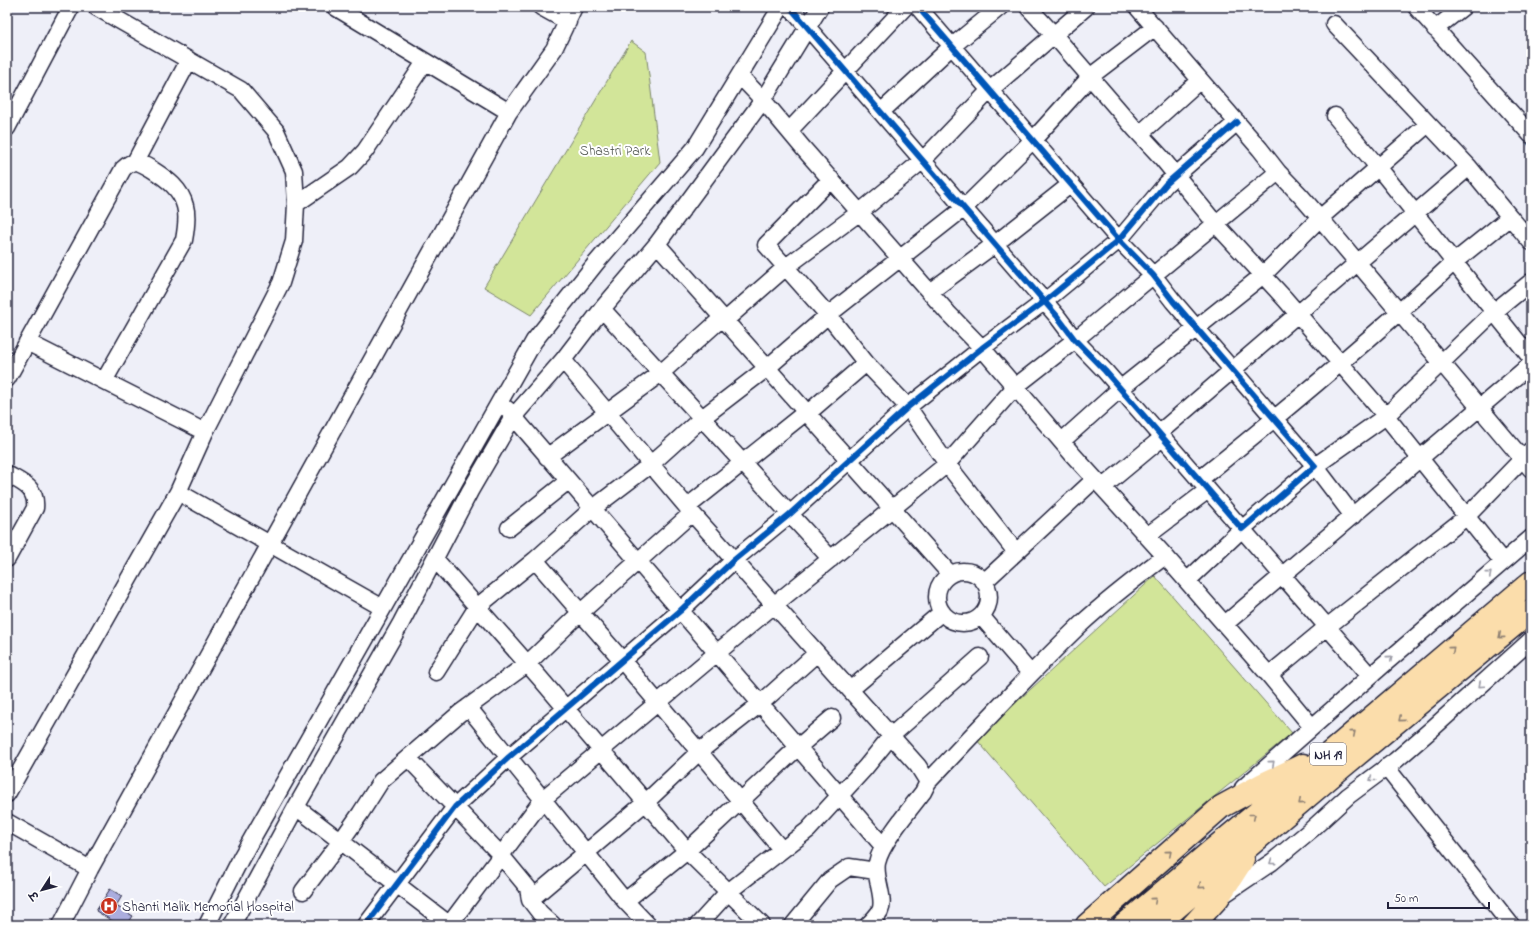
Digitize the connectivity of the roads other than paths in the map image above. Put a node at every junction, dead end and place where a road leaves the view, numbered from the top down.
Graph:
1 (72, 7) edge
2 (96, 7) edge
3 (335, 7) edge
4 (541, 7) edge
5 (574, 7) edge
6 (781, 7) edge
7 (790, 7) edge
8 (820, 7) edge
9 (905, 7) edge
10 (918, 7) edge
11 (1000, 7) edge
12 (1028, 7) edge
13 (1086, 7) edge
14 (1137, 7) edge
15 (1416, 7) edge
16 (1463, 7) edge
17 (568, 22) junction
18 (1334, 24) dead end
19 (807, 27) junction
20 (1155, 27) junction
21 (1435, 29) junction
22 (1054, 34) junction
23 (952, 47) junction
24 (189, 60) junction
25 (425, 62) junction
26 (845, 71) junction
27 (740, 76) junction
28 (1091, 76) junction
29 (1200, 80) junction
30 (990, 90) junction
31 (763, 100) junction
32 (509, 112) junction
33 (880, 112) junction
34 (1334, 116) dead end
35 (1237, 122) junction
36 (1428, 124) junction
37 (7, 128) edge
38 (789, 131) junction
39 (1140, 134) junction
40 (1531, 136) edge
41 (1033, 140) junction
42 (923, 160) junction
43 (135, 162) junction
44 (1378, 167) junction
45 (1469, 167) junction
46 (1278, 172) junction
47 (1176, 175) junction
48 (830, 179) junction
49 (1071, 184) junction
50 (296, 204) junction
51 (964, 208) junction
52 (860, 212) junction
53 (1415, 213) junction
54 (1510, 217) junction
55 (1320, 218) junction
56 (1215, 223) junction
57 (1119, 240) junction
58 (1531, 242) edge
59 (656, 244) junction
60 (995, 244) junction
61 (901, 258) junction
62 (1358, 262) junction
63 (1454, 262) junction
64 (786, 267) junction
65 (1152, 275) junction
66 (1263, 275) junction
67 (1531, 282) edge
68 (931, 291) junction
69 (1045, 301) junction
70 (602, 309) junction
71 (1494, 312) junction
72 (1400, 313) junction
73 (1298, 314) junction
74 (828, 315) junction
75 (722, 318) junction
76 (1196, 328) junction
77 (1075, 340) junction
78 (27, 342) junction
79 (982, 348) junction
80 (1531, 358) edge
81 (563, 360) junction
82 (1442, 362) junction
83 (866, 363) junction
84 (1340, 364) junction
85 (1531, 364) edge
86 (767, 368) junction
87 (1232, 369) junction
88 (661, 373) junction
89 (7, 379) edge
90 (104, 381) junction
91 (1015, 387) junction
92 (1120, 389) junction
93 (500, 401) junction
94 (908, 407) junction
95 (1481, 408) junction
96 (806, 412) junction
97 (607, 413) junction
98 (1386, 416) junction
99 (513, 417) junction
100 (702, 418) junction
101 (1275, 419) junction
102 (205, 432) junction
103 (1160, 435) junction
104 (1062, 441) junction
105 (547, 457) junction
106 (1420, 459) junction
107 (1528, 459) edge
108 (849, 460) junction
109 (742, 462) junction
110 (947, 464) junction
111 (650, 465) junction
112 (1315, 466) junction
113 (7, 474) edge
114 (568, 481) junction
115 (1099, 483) junction
116 (1203, 485) junction
117 (178, 492) junction
118 (592, 509) junction
119 (892, 509) junction
120 (689, 510) junction
121 (790, 514) junction
122 (1352, 516) junction
123 (1466, 517) junction
124 (509, 528) dead end
125 (1242, 529) junction
126 (1147, 536) junction
127 (1531, 538) edge
128 (270, 544) junction
129 (1016, 552) junction
130 (1165, 556) junction
131 (7, 559) edge
132 (435, 559) junction
133 (831, 559) junction
134 (535, 560) junction
135 (734, 560) junction
136 (637, 562) junction
137 (1503, 562) junction
138 (950, 574) junction
139 (1281, 576) junction
140 (1186, 581) junction
141 (984, 582) junction
142 (1531, 582) edge
143 (774, 604) junction
144 (477, 607) junction
145 (383, 608) junction
146 (680, 611) junction
147 (1531, 611) edge
148 (581, 612) junction
149 (942, 612) junction
150 (981, 616) junction
151 (1225, 624) junction
152 (1327, 627) junction
153 (1531, 640) edge
154 (716, 653) junction
155 (817, 653) junction
156 (980, 657) dead end
157 (622, 660) junction
158 (527, 664) junction
159 (436, 672) dead end
160 (1031, 674) junction
161 (1269, 675) junction
162 (1370, 676) junction
163 (850, 690) junction
164 (658, 702) junction
165 (760, 704) junction
166 (468, 707) junction
167 (565, 708) junction
168 (832, 718) dead end
169 (1312, 727) junction
170 (891, 736) junction
171 (797, 748) junction
172 (601, 750) junction
173 (700, 751) junction
174 (509, 757) junction
175 (408, 758) junction
176 (1319, 762) junction
177 (1386, 767) junction
178 (928, 782) junction
179 (7, 794) edge
180 (839, 795) junction
181 (543, 799) junction
182 (741, 800) junction
183 (646, 802) junction
184 (296, 807) junction
185 (455, 807) junction
186 (1221, 807) junction
187 (7, 822) edge
188 (341, 841) junction
189 (1254, 842) junction
190 (883, 846) junction
191 (782, 850) junction
192 (687, 851) junction
193 (587, 853) junction
194 (500, 854) junction
195 (90, 868) junction
196 (876, 870) junction
197 (397, 884) junction
198 (303, 891) dead end
199 (728, 892) junction
200 (1218, 898) junction
201 (530, 900) junction
202 (625, 901) junction
203 (61, 925) edge
204 (207, 925) edge
205 (232, 925) edge
206 (366, 925) edge
207 (450, 925) edge
208 (553, 925) edge
209 (648, 925) edge
210 (698, 925) edge
211 (762, 925) edge
212 (793, 925) edge
213 (868, 925) edge
214 (1087, 925) edge
215 (1124, 925) edge
216 (1156, 925) edge
217 (1193, 925) edge
218 (1511, 925) edge

1 - 37 street
2 - 24 street
3 - 25 street
4 - 17 street
5 - 17 street
6 - 27 street
7 - 19 street
8 - 19 street
9 - 26 street
10 - 23 street
11 - 23 street
12 - 22 street
13 - 22 street
14 - 20 street
15 - 21 street
16 - 21 street
17 - 32 street
18 - 36 street
19 - 26 street
19 - 31 street
20 - 28 street
20 - 29 street
21 - 40 street
22 - 28 street
22 - 30 street
23 - 30 street
23 - 33 street
24 - 43 street
24 - 50 street
25 - 32 street
25 - 50 street
26 - 33 street
26 - 38 street
27 - 31 street
27 - 93 street
28 - 39 street
28 - 41 street
29 - 35 street
29 - 39 street
30 - 41 street
30 - 42 street
31 - 38 street
31 - 59 street
32 - 128 street
33 - 42 street
34 - 44 street
35 - 46 street
35 - 47 street
36 - 44 street
36 - 45 street
38 - 48 street
39 - 47 street
41 - 49 street
41 - 51 street
42 - 51 street
42 - 52 street
43 - 78 street
43 - 90 street
44 - 53 street
44 - 55 street
45 - 53 street
45 - 54 street
46 - 55 street
46 - 56 street
47 - 56 street
47 - 57 street
48 - 52 street
48 - 64 street
49 - 57 street
49 - 60 street
50 - 102 street
51 - 60 street
51 - 61 street
52 - 61 street
52 - 64 street
53 - 62 street
53 - 63 street
54 - 58 street
54 - 63 street
55 - 62 street
55 - 66 street
56 - 65 street
56 - 66 street
57 - 65 street
57 - 69 street
59 - 70 street
59 - 75 street
60 - 68 street
60 - 69 street
61 - 68 street
61 - 74 street
62 - 72 street
62 - 73 street
63 - 71 street
63 - 72 street
64 - 74 street
64 - 75 street
65 - 76 street
65 - 77 street
66 - 73 street
66 - 76 street
67 - 71 street
68 - 79 street
69 - 77 street
69 - 79 street
70 - 81 street
70 - 88 street
71 - 80 street
71 - 82 street
72 - 82 street
72 - 84 street
73 - 84 street
73 - 87 street
74 - 83 street
74 - 86 street
75 - 86 street
75 - 88 street
76 - 87 street
76 - 92 street
77 - 91 street
77 - 92 street
78 - 89 street
78 - 90 street
79 - 91 street
79 - 94 street
81 - 97 street
81 - 99 street
82 - 95 street
82 - 98 street
83 - 94 street
83 - 96 street
84 - 98 street
84 - 101 street
85 - 95 street
86 - 96 street
86 - 100 street
87 - 101 street
87 - 103 street
88 - 97 street
88 - 100 street
90 - 102 street
91 - 104 street
91 - 110 street
92 - 103 street
92 - 104 street
93 - 99 street
93 - 145 street
94 - 108 street
94 - 110 street
95 - 106 street
95 - 107 street
96 - 108 street
96 - 109 street
97 - 105 street
97 - 111 street
98 - 106 street
98 - 112 street
99 - 105 street
99 - 132 street
100 - 109 street
100 - 111 street
101 - 112 street
101 - 116 street
102 - 117 street
103 - 115 street
103 - 116 street
104 - 115 street
105 - 114 street
106 - 122 street
106 - 123 street
107 - 123 street
108 - 119 street
108 - 121 street
109 - 120 street
109 - 121 street
110 - 119 street
110 - 129 street
111 - 118 street
111 - 120 street
112 - 122 street
112 - 125 street
113 - 131 street
114 - 118 street
114 - 124 street
115 - 126 street
115 - 129 street
116 - 125 street
116 - 126 street
117 - 128 street
117 - 179 street
118 - 134 street
118 - 136 street
119 - 133 street
119 - 138 street
120 - 135 street
120 - 136 street
121 - 133 street
121 - 135 street
122 - 139 street
123 - 137 street
123 - 152 street
125 - 139 street
125 - 140 street
126 - 130 street
127 - 137 street
128 - 145 street
128 - 195 street
129 - 141 street
130 - 140 street
130 - 160 street
132 - 144 street
132 - 184 street
133 - 143 street
134 - 144 street
134 - 148 street
135 - 143 street
135 - 146 street
136 - 146 street
136 - 148 street
162 -> 137 street
138 - 141 street
138 - 149 street
139 - 151 street
139 - 152 street
140 - 151 street
141 - 150 street
176 -> 142 highway, NH 19
143 - 154 street
143 - 155 street
144 - 158 street
144 - 159 street
145 - 204 street
146 - 154 street
146 - 157 street
147 -> 189 highway
148 - 157 street
148 - 158 street
149 - 150 street
149 - 163 street
150 - 160 street
151 - 161 street
152 - 161 street
152 - 162 street
153 -> 177 street
154 - 164 street
154 - 165 street
155 - 163 street
155 - 165 street
156 - 170 street
157 - 164 street
157 - 167 street
158 - 166 street
158 - 167 street
160 - 178 street
161 - 169 street
162 - 169 street
163 - 170 street
164 - 172 street
164 - 173 street
165 - 171 street
165 - 173 street
166 - 174 street
166 - 175 street
167 - 172 street
167 - 174 street
168 - 171 street
186 -> 169 street
170 - 178 street
170 - 180 street
171 - 180 street
171 - 182 street
172 - 181 street
172 - 183 street
173 - 182 street
173 - 183 street
174 - 181 street
174 - 185 street
175 - 185 street
175 - 188 street
176 - 186 highway
215 -> 176 highway, NH 19
177 -> 200 street
177 - 218 street
178 - 190 street
180 - 190 street
180 - 191 street
181 - 193 street
181 - 194 street
182 - 191 street
182 - 192 street
183 - 192 street
183 - 193 street
184 - 188 street
184 - 205 street
185 - 194 street
185 - 197 street
214 -> 186 highway
187 - 195 street
188 - 197 street
188 - 198 street
189 - 200 highway
189 -> 216 highway
190 - 196 street
191 - 199 street
192 - 199 street
192 - 202 street
193 - 201 street
193 - 202 street
194 - 201 street
194 - 207 street
195 - 203 street
196 - 212 street
196 - 213 street
197 - 206 street
197 - 207 street
199 - 210 street
199 - 211 street
200 - 217 highway
201 - 208 street
202 - 209 street

